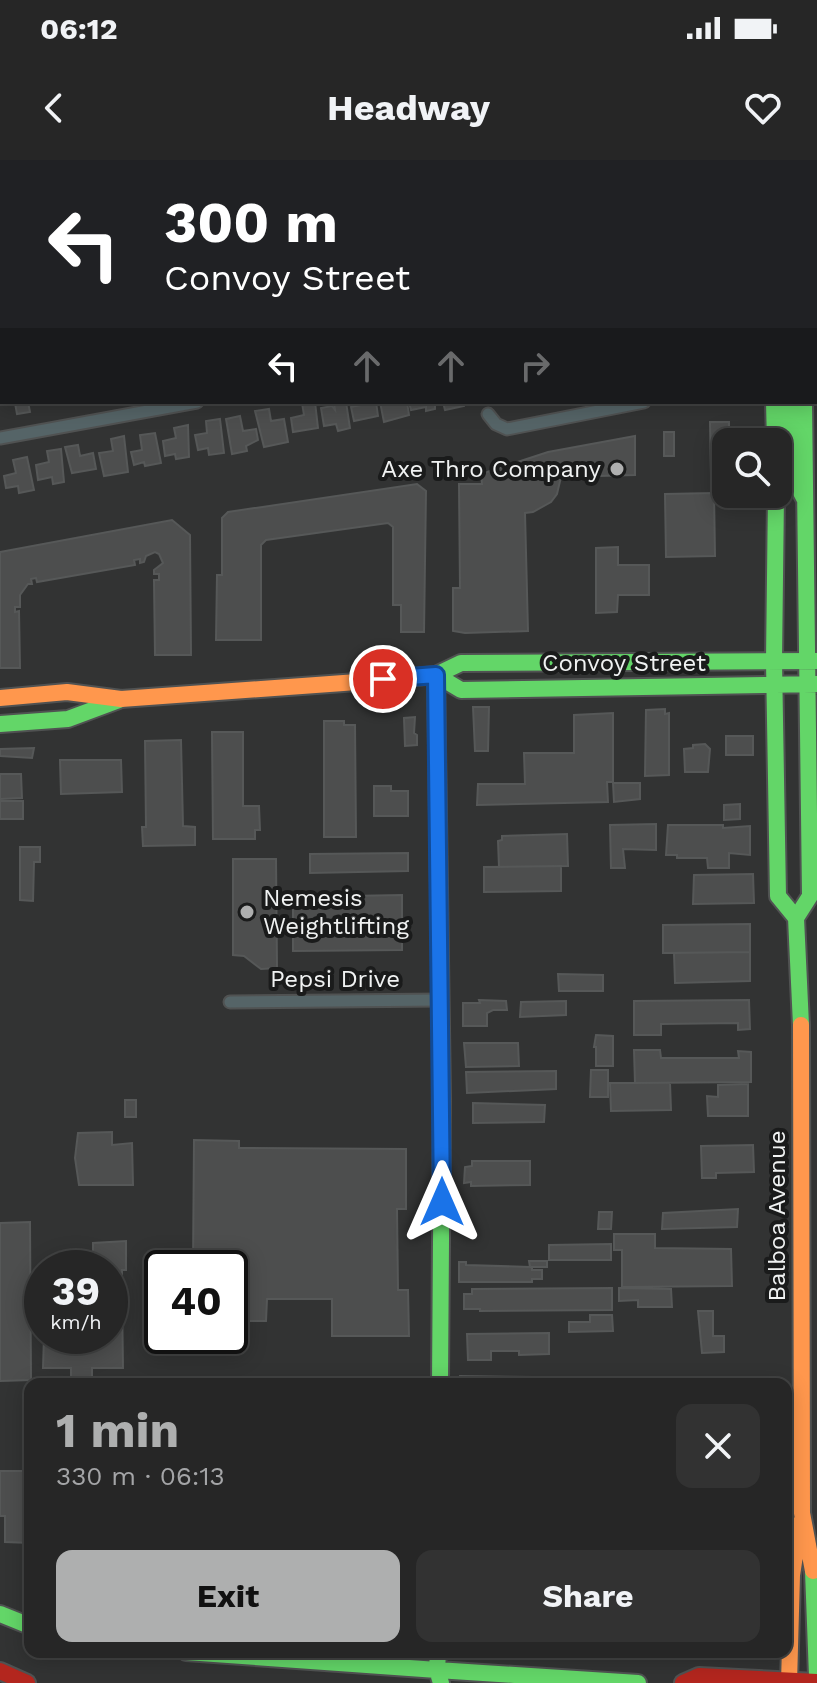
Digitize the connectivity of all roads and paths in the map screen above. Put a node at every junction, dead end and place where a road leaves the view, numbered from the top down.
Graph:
1 (186, 404) edge
2 (634, 404) edge
3 (774, 404) edge
4 (789, 404) edge
5 (804, 404) edge
6 (488, 414) dead end
7 (775, 428) edge
8 (0, 438) edge
9 (806, 500) junction
10 (776, 508) edge
11 (774, 661) junction
12 (811, 661) edge
13 (436, 675) junction
14 (811, 685) edge
15 (775, 686) junction
16 (0, 698) edge
17 (121, 699) junction
18 (0, 724) edge
19 (796, 918) junction
20 (441, 1000) junction
21 (230, 1002) dead end
22 (440, 1378) edge
23 (802, 1513) junction
24 (792, 1575) edge
25 (0, 1614) edge
26 (24, 1624) edge
27 (242, 1658) edge
28 (438, 1658) edge
29 (790, 1658) edge
30 (0, 1671) edge
31 (438, 1679) edge
32 (817, 1679) edge
33 (789, 1682) edge
34 (27, 1683) edge
35 (638, 1683) edge
36 (683, 1683) edge

1 - 8 street
2 - 6 street
3 - 7 main road
4 - 9 main road
5 - 9 main road, Balboa Avenue
9 - 12 main road, Balboa Avenue
10 - 11 main road, Balboa Avenue
11 - 12 main road, Convoy Street
11 - 13 main road, Convoy Street
11 - 15 main road, Balboa Avenue
12 - 14 main road, Balboa Avenue
13 - 15 main road, Convoy Street
13 - 17 main road, Convoy Street
13 - 20 main road
14 - 15 main road, Convoy Street
14 - 19 main road, Balboa Avenue
15 - 19 main road, Balboa Avenue
16 - 17 main road, Convoy Street
17 - 18 main road, Convoy Street
19 - 23 main road, Balboa Avenue
20 - 21 street, Pepsi Drive
20 - 22 main road
23 - 24 main road, Balboa Avenue
23 - 32 main road, Balboa Avenue
25 - 26 main road
27 - 31 main road
28 - 31 main road
29 - 33 main road, Balboa Avenue
30 - 34 main road
31 - 35 main road
32 - 33 main road
33 - 36 main road

